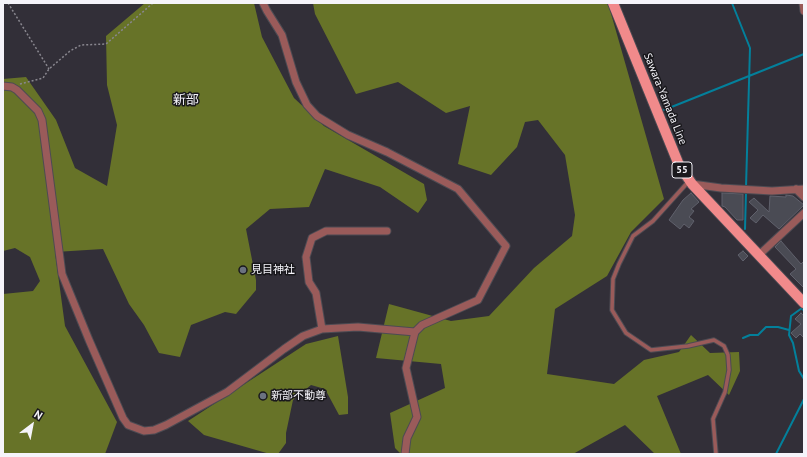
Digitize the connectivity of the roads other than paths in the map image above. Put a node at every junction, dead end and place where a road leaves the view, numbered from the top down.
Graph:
1 (264, 3) edge
2 (613, 3) edge
3 (803, 3) edge
4 (804, 12) edge
5 (3, 86) edge
6 (691, 182) junction
7 (800, 189) edge
8 (804, 197) edge
9 (804, 213) edge
10 (387, 232) dead end
11 (760, 254) junction
12 (802, 297) edge
13 (322, 329) junction
14 (415, 332) junction
15 (405, 454) edge
16 (716, 454) edge

1 - 14 street
2 - 6 main road, Sawara-Yamada Line / 55
3 - 4 street
5 - 13 street
6 - 7 street
6 - 11 main road, Sawara-Yamada Line / 55
6 - 16 lane
7 - 8 street
9 - 11 street
10 - 13 street
11 - 12 main road, Sawara-Yamada Line / 55
13 - 14 street
14 - 15 street

